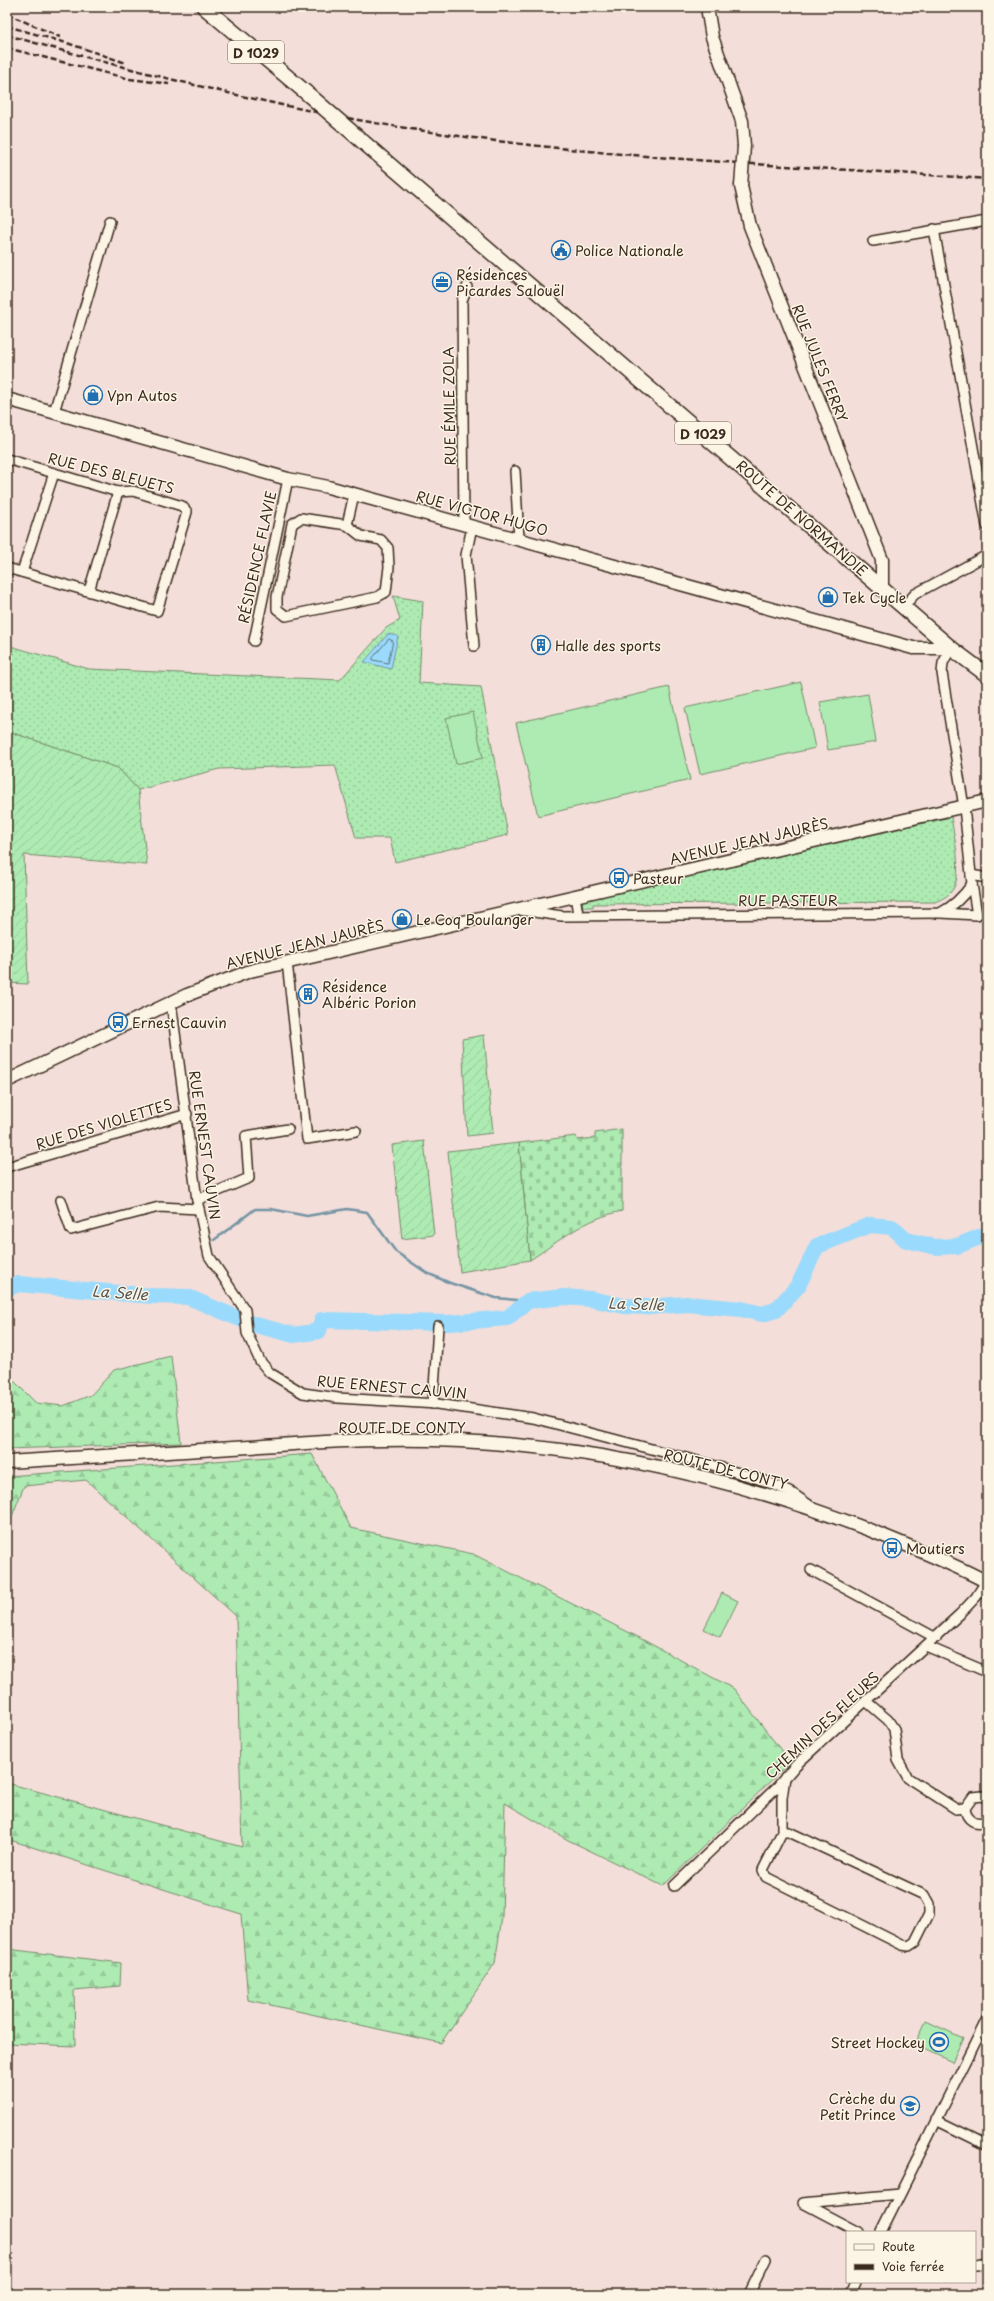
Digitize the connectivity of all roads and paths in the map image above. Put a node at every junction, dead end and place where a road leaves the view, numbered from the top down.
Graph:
1 (204, 7) edge
2 (707, 7) edge
3 (110, 221) dead end
4 (987, 221) edge
5 (934, 229) junction
6 (873, 241) dead end
7 (467, 287) dead end
8 (7, 399) edge
9 (54, 412) junction
10 (7, 459) edge
11 (515, 471) dead end
12 (54, 473) junction
13 (288, 479) junction
14 (118, 492) junction
15 (354, 494) junction
16 (347, 525) junction
17 (468, 526) junction
18 (987, 526) edge
19 (519, 539) junction
20 (987, 555) edge
21 (7, 568) edge
22 (22, 572) junction
23 (882, 588) junction
24 (89, 591) junction
25 (903, 606) junction
26 (254, 640) dead end
27 (474, 646) dead end
28 (950, 648) junction
29 (987, 675) edge
30 (987, 802) edge
31 (964, 807) junction
32 (987, 878) edge
33 (971, 880) junction
34 (575, 896) junction
35 (517, 909) junction
36 (940, 913) junction
37 (578, 914) junction
38 (287, 962) junction
39 (171, 1002) junction
40 (7, 1081) edge
41 (187, 1114) junction
42 (288, 1129) dead end
43 (356, 1131) dead end
44 (7, 1168) edge
45 (61, 1200) dead end
46 (198, 1205) junction
47 (438, 1326) dead end
48 (433, 1404) junction
49 (7, 1462) edge
50 (792, 1498) junction
51 (811, 1570) dead end
52 (987, 1581) edge
53 (936, 1638) junction
54 (926, 1646) junction
55 (987, 1672) edge
56 (867, 1702) junction
57 (786, 1776) junction
58 (987, 1799) edge
59 (965, 1808) junction
60 (987, 1820) edge
61 (782, 1832) junction
62 (674, 1886) dead end
63 (987, 2018) edge
64 (936, 2120) junction
65 (987, 2145) edge
66 (899, 2194) junction
67 (856, 2231) edge
68 (881, 2231) edge
69 (766, 2259) dead end
70 (987, 2264) edge
71 (976, 2266) edge
72 (856, 2283) edge
73 (749, 2294) edge
74 (851, 2294) edge

1 - 23 main road, ROUTE DE NORMANDIE / D 1029, bridge
2 - 23 street, RUE JULES FERRY, bridge
3 - 9 street
4 - 5 street
5 - 6 street
5 - 18 street
7 - 17 street, RUE ÉMILE ZOLA
8 - 9 street, RUE VICTOR HUGO
9 - 13 street, RUE VICTOR HUGO
10 - 12 street, RUE DES BLEUETS
11 - 19 street
12 - 14 street, RUE DES BLEUETS
12 - 22 street
13 - 15 street, RUE VICTOR HUGO
13 - 26 street, RÉSIDENCE FLAVIE
14 - 24 street
14 - 24 street, RUE DES BLEUETS
15 - 16 street
15 - 17 street, RUE VICTOR HUGO
16 - 16 street
17 - 19 street, RUE VICTOR HUGO
17 - 27 street, RUE ÉMILE ZOLA
19 - 28 street, RUE VICTOR HUGO
20 - 25 street
21 - 22 street, RUE DES BLEUETS
22 - 24 street, RUE DES BLEUETS
23 - 25 main road, ROUTE DE NORMANDIE / D 1029
25 - 28 main road, ROUTE DE NORMANDIE / D 1029
28 - 29 main road, ROUTE DE NORMANDIE / D 1029
28 - 31 street
30 - 31 street, AVENUE JEAN JAURÈS
31 - 33 street
31 - 34 street, AVENUE JEAN JAURÈS
32 - 33 street
33 - 36 street
33 - 36 street, RUE PASTEUR
34 - 35 street, AVENUE JEAN JAURÈS
34 - 37 street
35 - 37 street, RUE PASTEUR
35 - 38 street, AVENUE JEAN JAURÈS
36 - 37 street, RUE PASTEUR
38 - 39 street, AVENUE JEAN JAURÈS
38 - 43 street
39 - 40 street, AVENUE JEAN JAURÈS
39 - 41 street, RUE ERNEST CAUVIN
41 - 44 street, RUE DES VIOLETTES
41 - 46 street, RUE ERNEST CAUVIN
42 - 46 street
45 - 46 street
46 - 48 street, RUE ERNEST CAUVIN
47 - 48 street
48 - 50 street, RUE ERNEST CAUVIN
49 - 50 street, ROUTE DE CONTY
50 - 52 street, ROUTE DE CONTY
51 - 53 street
52 - 53 street, CHEMIN DES FLEURS
53 - 54 street, CHEMIN DES FLEURS
54 - 55 street
54 - 56 street, CHEMIN DES FLEURS
56 - 57 street, CHEMIN DES FLEURS
56 - 59 street
57 - 61 street
57 - 62 street, CHEMIN DES FLEURS
58 - 59 street
59 - 60 street
61 - 61 street
63 - 64 street
64 - 65 street
64 - 66 street
66 - 67 street
66 - 68 street
69 - 73 street
70 - 71 street
72 - 74 street

